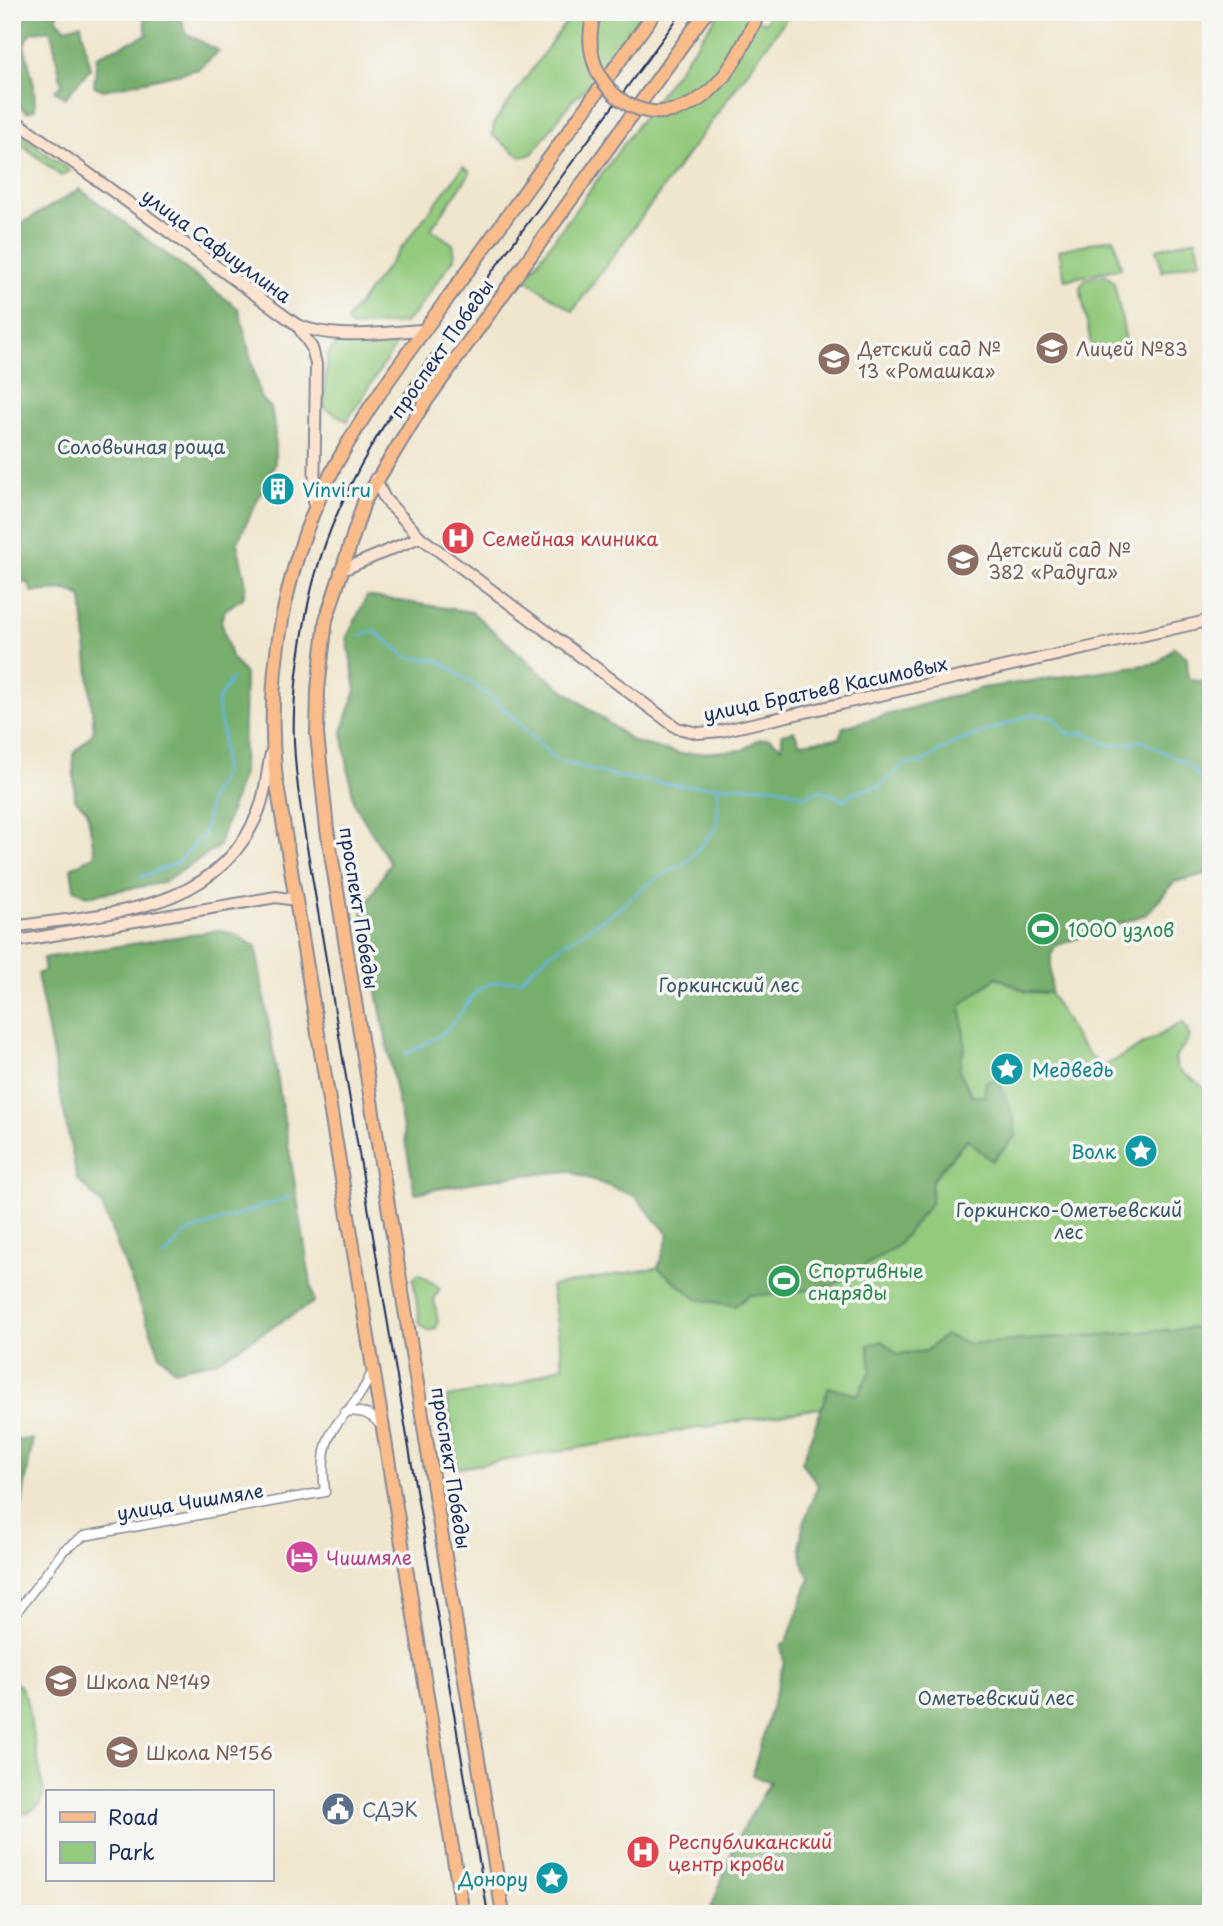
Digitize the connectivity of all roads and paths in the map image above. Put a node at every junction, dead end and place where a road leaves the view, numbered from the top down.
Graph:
1 (595, 12) edge
2 (655, 12) edge
3 (706, 12) edge
4 (758, 16) edge
5 (12, 118) edge
6 (297, 325) junction
7 (423, 330) junction
8 (375, 479) junction
9 (314, 511) junction
10 (420, 537) junction
11 (340, 571) junction
12 (1211, 620) edge
13 (272, 746) junction
14 (296, 900) junction
15 (12, 927) edge
16 (12, 942) edge
17 (372, 1372) junction
18 (345, 1412) junction
19 (381, 1426) junction
20 (12, 1618) edge
21 (463, 1914) edge
22 (503, 1914) edge

1 - 4 main road, bridge
2 - 7 main road, проспект Победы
3 - 8 main road, проспект Победы
5 - 6 street, улица Сафиуллина
6 - 7 street, улица Сафиуллина
6 - 9 street
7 - 9 main road, проспект Победы
8 - 10 street, улица Братьев Касимовых
8 - 11 main road, проспект Победы
9 - 13 main road, проспект Победы
10 - 11 street
10 - 12 street, улица Братьев Касимовых
11 - 22 main road, проспект Победы
13 - 14 main road, проспект Победы
13 - 15 street
14 - 16 street
14 - 17 main road, проспект Победы
17 - 18 street, улица Чишмяле
17 - 19 main road, проспект Победы
18 - 19 street
18 - 20 street, улица Чишмяле
19 - 21 main road, проспект Победы

